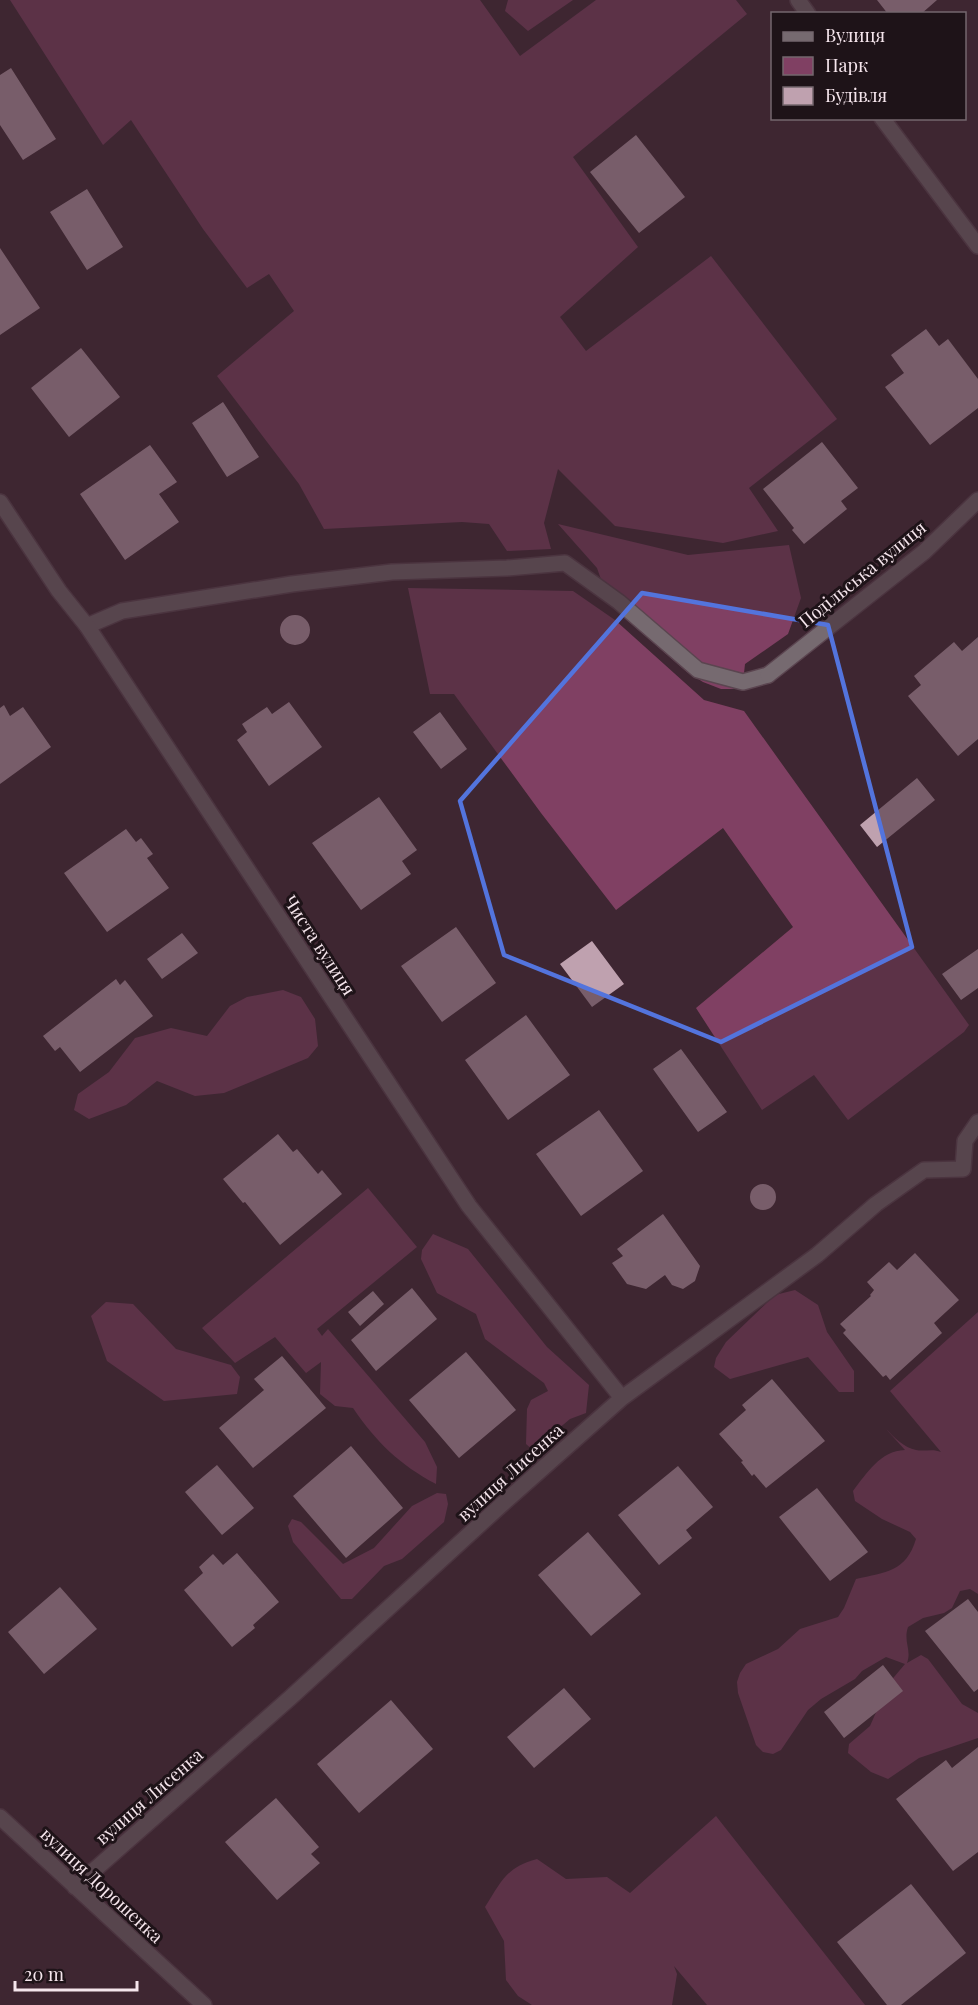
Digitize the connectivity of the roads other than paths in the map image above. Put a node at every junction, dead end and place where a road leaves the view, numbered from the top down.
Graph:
1 (884, 120) edge
2 (978, 246) edge
3 (978, 500) edge
4 (0, 502) edge
5 (87, 626) junction
6 (978, 1122) edge
7 (971, 1171) edge
8 (622, 1398) junction
9 (0, 1817) edge
10 (75, 1887) junction
11 (204, 2005) edge

1 - 2 street
3 - 5 street, Подільська вулиця
4 - 5 street, Чиста вулиця
5 - 8 street, Чиста вулиця
6 - 7 street, вулиця Лисенка
7 - 8 street, вулиця Лисенка
8 - 10 street, вулиця Лисенка
9 - 10 street, вулиця Дорошенка
10 - 11 street, вулиця Дорошенка

